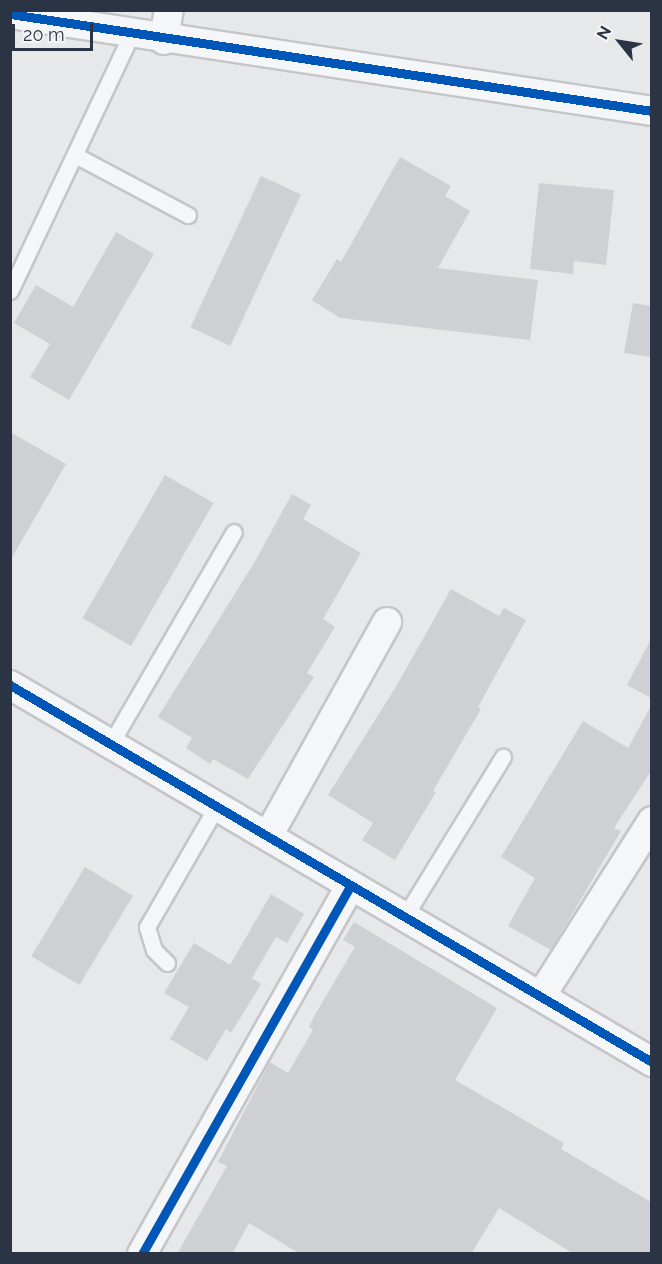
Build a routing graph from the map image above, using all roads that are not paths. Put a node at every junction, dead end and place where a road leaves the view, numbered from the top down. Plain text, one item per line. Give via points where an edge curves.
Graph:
1 (169, 10) edge
2 (10, 14) edge
3 (131, 34) junction
4 (165, 40) junction
5 (651, 111) edge
6 (75, 155) junction
7 (188, 215) dead end
8 (10, 291) edge
9 (234, 532) dead end
10 (387, 622) dead end
11 (10, 685) edge
12 (111, 743) junction
13 (503, 757) dead end
14 (217, 806) junction
15 (651, 821) edge
16 (268, 836) junction
17 (351, 885) junction
18 (405, 916) junction
19 (166, 963) dead end
20 (541, 996) junction
21 (651, 1062) edge
22 (142, 1254) edge

1 - 4 street
2 - 3 street
3 - 4 street
3 - 6 lane
4 - 5 street
6 - 7 lane
6 - 8 lane
9 - 12 lane
10 - 16 street
11 - 12 street
12 - 14 street
13 - 18 lane
14 - 16 street
14 - 19 lane via 147,927 154,950
15 - 20 street
16 - 17 street
17 - 18 street
17 - 22 street
18 - 20 street
20 - 21 street

